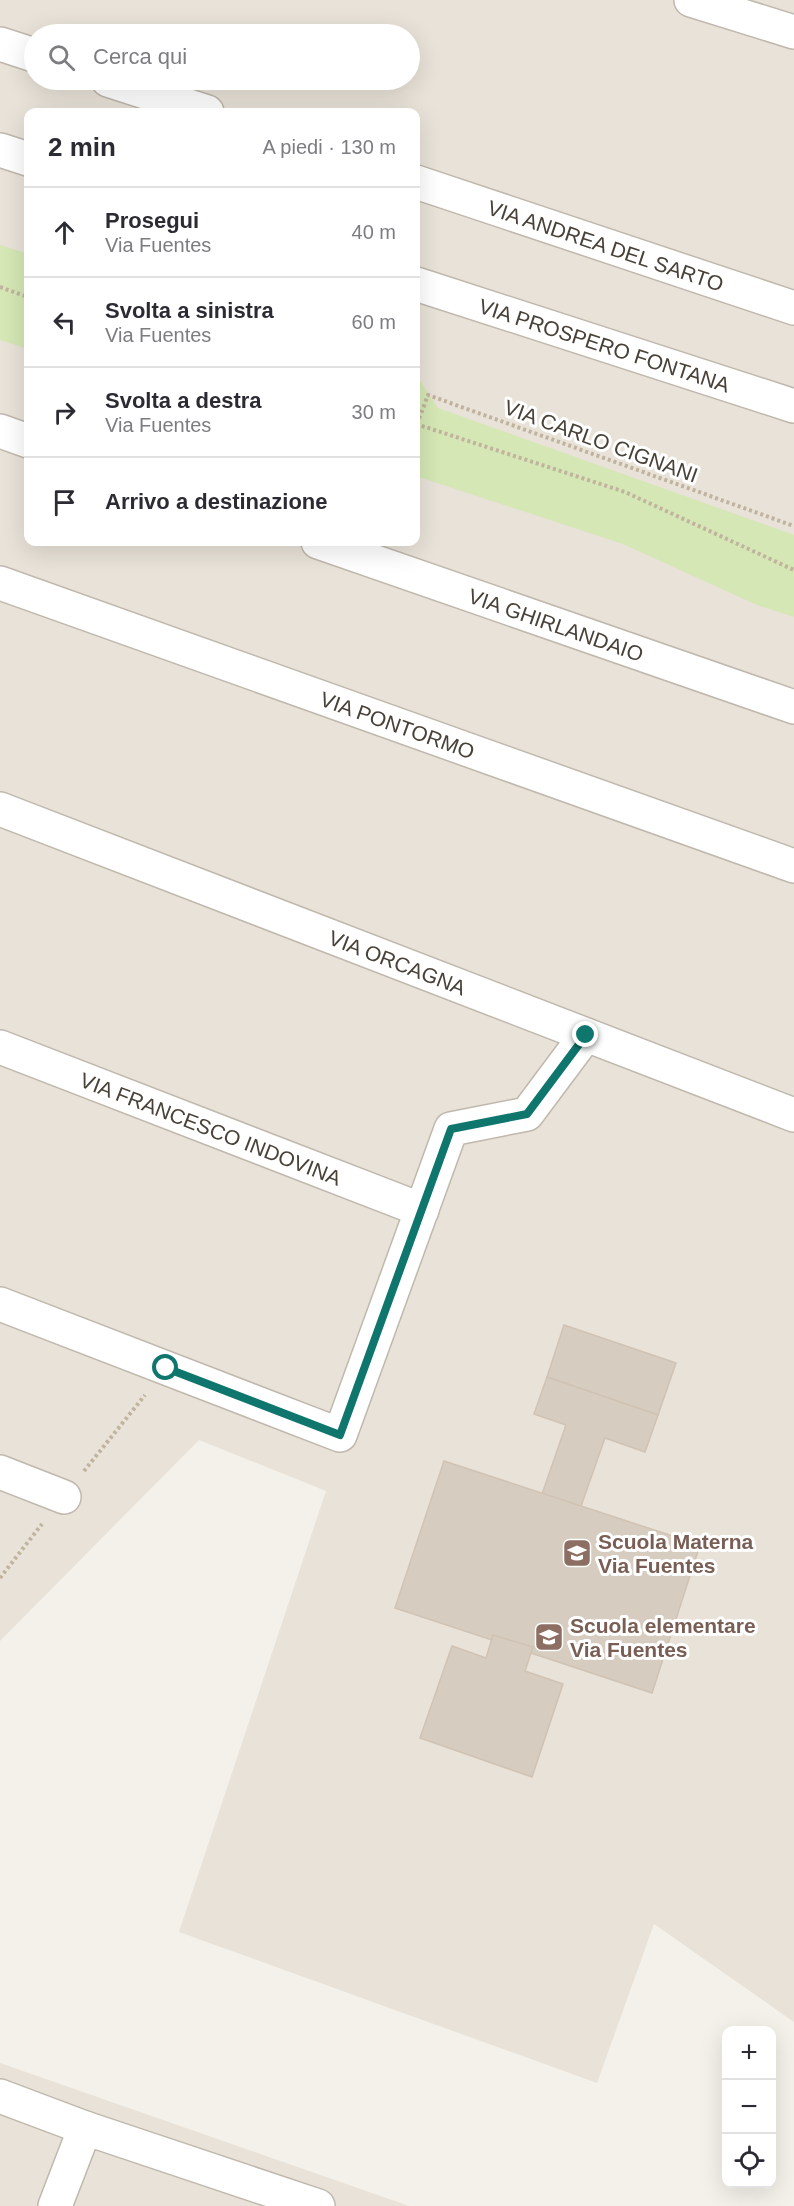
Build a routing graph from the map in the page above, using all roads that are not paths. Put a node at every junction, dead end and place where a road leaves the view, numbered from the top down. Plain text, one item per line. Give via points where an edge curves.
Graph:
1 (691, 0) edge
2 (794, 32) edge
3 (0, 44) edge
4 (24, 52) edge
5 (139, 90) edge
6 (195, 108) edge
7 (0, 150) edge
8 (24, 158) edge
9 (420, 183) edge
10 (420, 285) edge
11 (794, 308) edge
12 (794, 406) edge
13 (0, 431) edge
14 (24, 440) edge
15 (330, 546) edge
16 (0, 583) edge
17 (794, 707) edge
18 (0, 809) edge
19 (794, 866) edge
20 (586, 1035) junction
21 (0, 1047) edge
22 (794, 1115) edge
23 (422, 1210) junction
24 (0, 1304) edge
25 (0, 1472) edge
26 (64, 1497) dead end
27 (0, 2096) edge
28 (85, 2128) junction
29 (55, 2206) edge
30 (318, 2206) edge

1 - 2 street
3 - 4 street
5 - 6 street
7 - 8 street
9 - 11 street, VIA ANDREA DEL SARTO
10 - 12 street, VIA PROSPERO FONTANA
13 - 14 street
15 - 17 street, VIA GHIRLANDAIO
16 - 19 street, VIA PONTORMO
18 - 20 street, VIA ORCAGNA
20 - 22 street, VIA ORCAGNA
20 - 23 street via 527,1114 451,1129
21 - 23 street, VIA FRANCESCO INDOVINA
23 - 24 street via 340,1435
25 - 26 street
27 - 28 street
28 - 29 street
28 - 30 street

